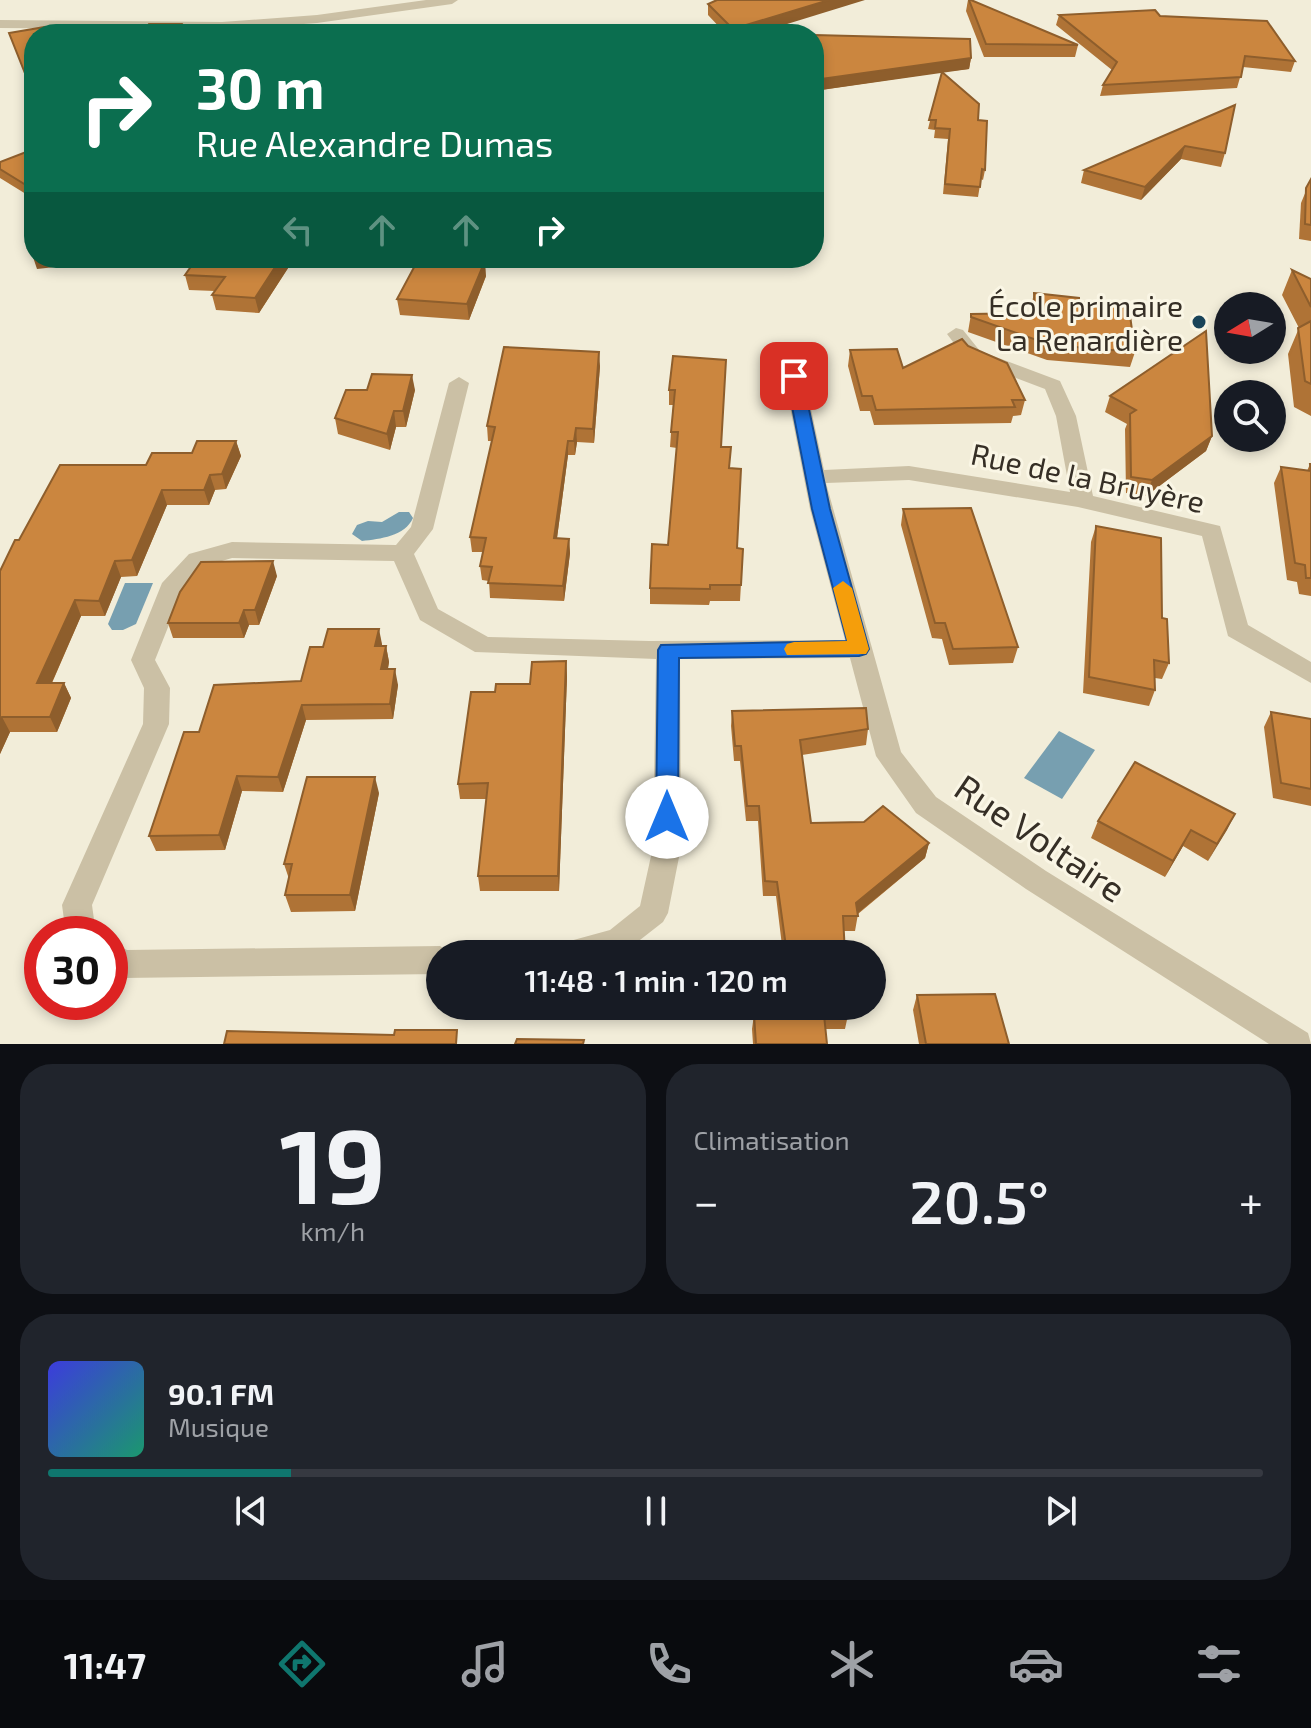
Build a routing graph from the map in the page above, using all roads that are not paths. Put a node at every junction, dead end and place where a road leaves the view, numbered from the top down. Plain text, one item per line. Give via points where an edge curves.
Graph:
1 (452, 0) edge
2 (0, 24) edge
3 (24, 24) edge
4 (249, 24) edge
5 (956, 334) dead end
6 (794, 376) dead end
7 (459, 383) dead end
8 (814, 477) junction
9 (1083, 501) junction
10 (402, 553) junction
11 (859, 649) junction
12 (668, 650) junction
13 (1311, 674) edge
14 (79, 916) edge
15 (620, 940) edge
16 (426, 960) edge
17 (128, 964) edge
18 (1297, 1044) edge

1 - 4 street
2 - 3 street
5 - 9 street via 973,355 1053,385 1066,416
6 - 8 street, Rue Voltaire
7 - 10 street via 422,529
8 - 9 street, Rue de la Bruyère via 909,473
8 - 11 street, Rue Voltaire
9 - 13 street, Rue de la Bruyère via 1212,531 1237,630
10 - 12 street via 428,614 484,646
10 - 14 street via 232,550 197,560 174,583 143,660 157,688 156,724 77,905
11 - 12 street
11 - 18 street, Rue Voltaire via 889,756 926,805
12 - 15 street via 667,847 653,913
16 - 17 street

